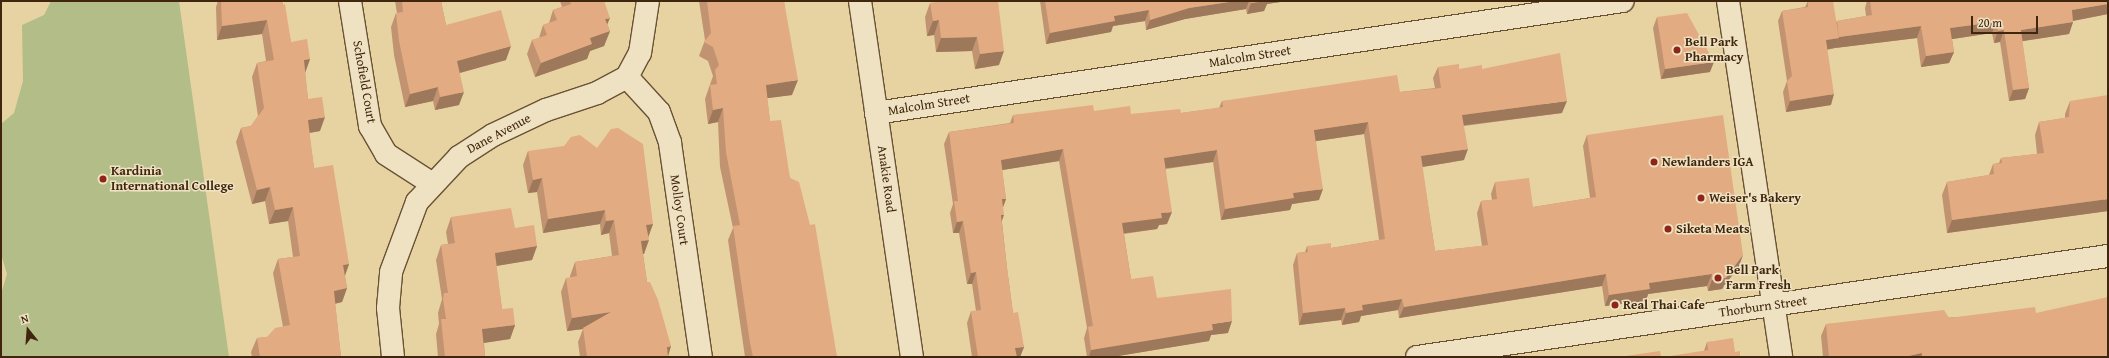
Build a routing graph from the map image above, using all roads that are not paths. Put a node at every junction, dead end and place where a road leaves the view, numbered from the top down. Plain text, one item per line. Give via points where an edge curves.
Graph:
1 (350, 1) edge
2 (648, 1) edge
3 (860, 1) edge
4 (1623, 1) edge
5 (1728, 1) edge
6 (627, 77) junction
7 (876, 113) junction
8 (431, 183) junction
9 (2108, 256) edge
10 (1774, 306) junction
11 (393, 357) edge
12 (701, 357) edge
13 (912, 357) edge
14 (1417, 357) edge
15 (1781, 357) edge

1 - 8 street, Schofield Court via 370,126 386,154
2 - 6 street via 640,53
3 - 7 street, Anakie Road
4 - 7 street, Malcolm Street
5 - 10 street
6 - 8 street, Dane Avenue via 597,93 546,110 493,135 459,157
6 - 12 street, Molloy Court via 659,112 670,143
7 - 13 street, Anakie Road
8 - 11 street, Dane Avenue via 405,227 391,272 388,308
9 - 10 street, Thorburn Street
10 - 14 street, Thorburn Street
10 - 15 street

